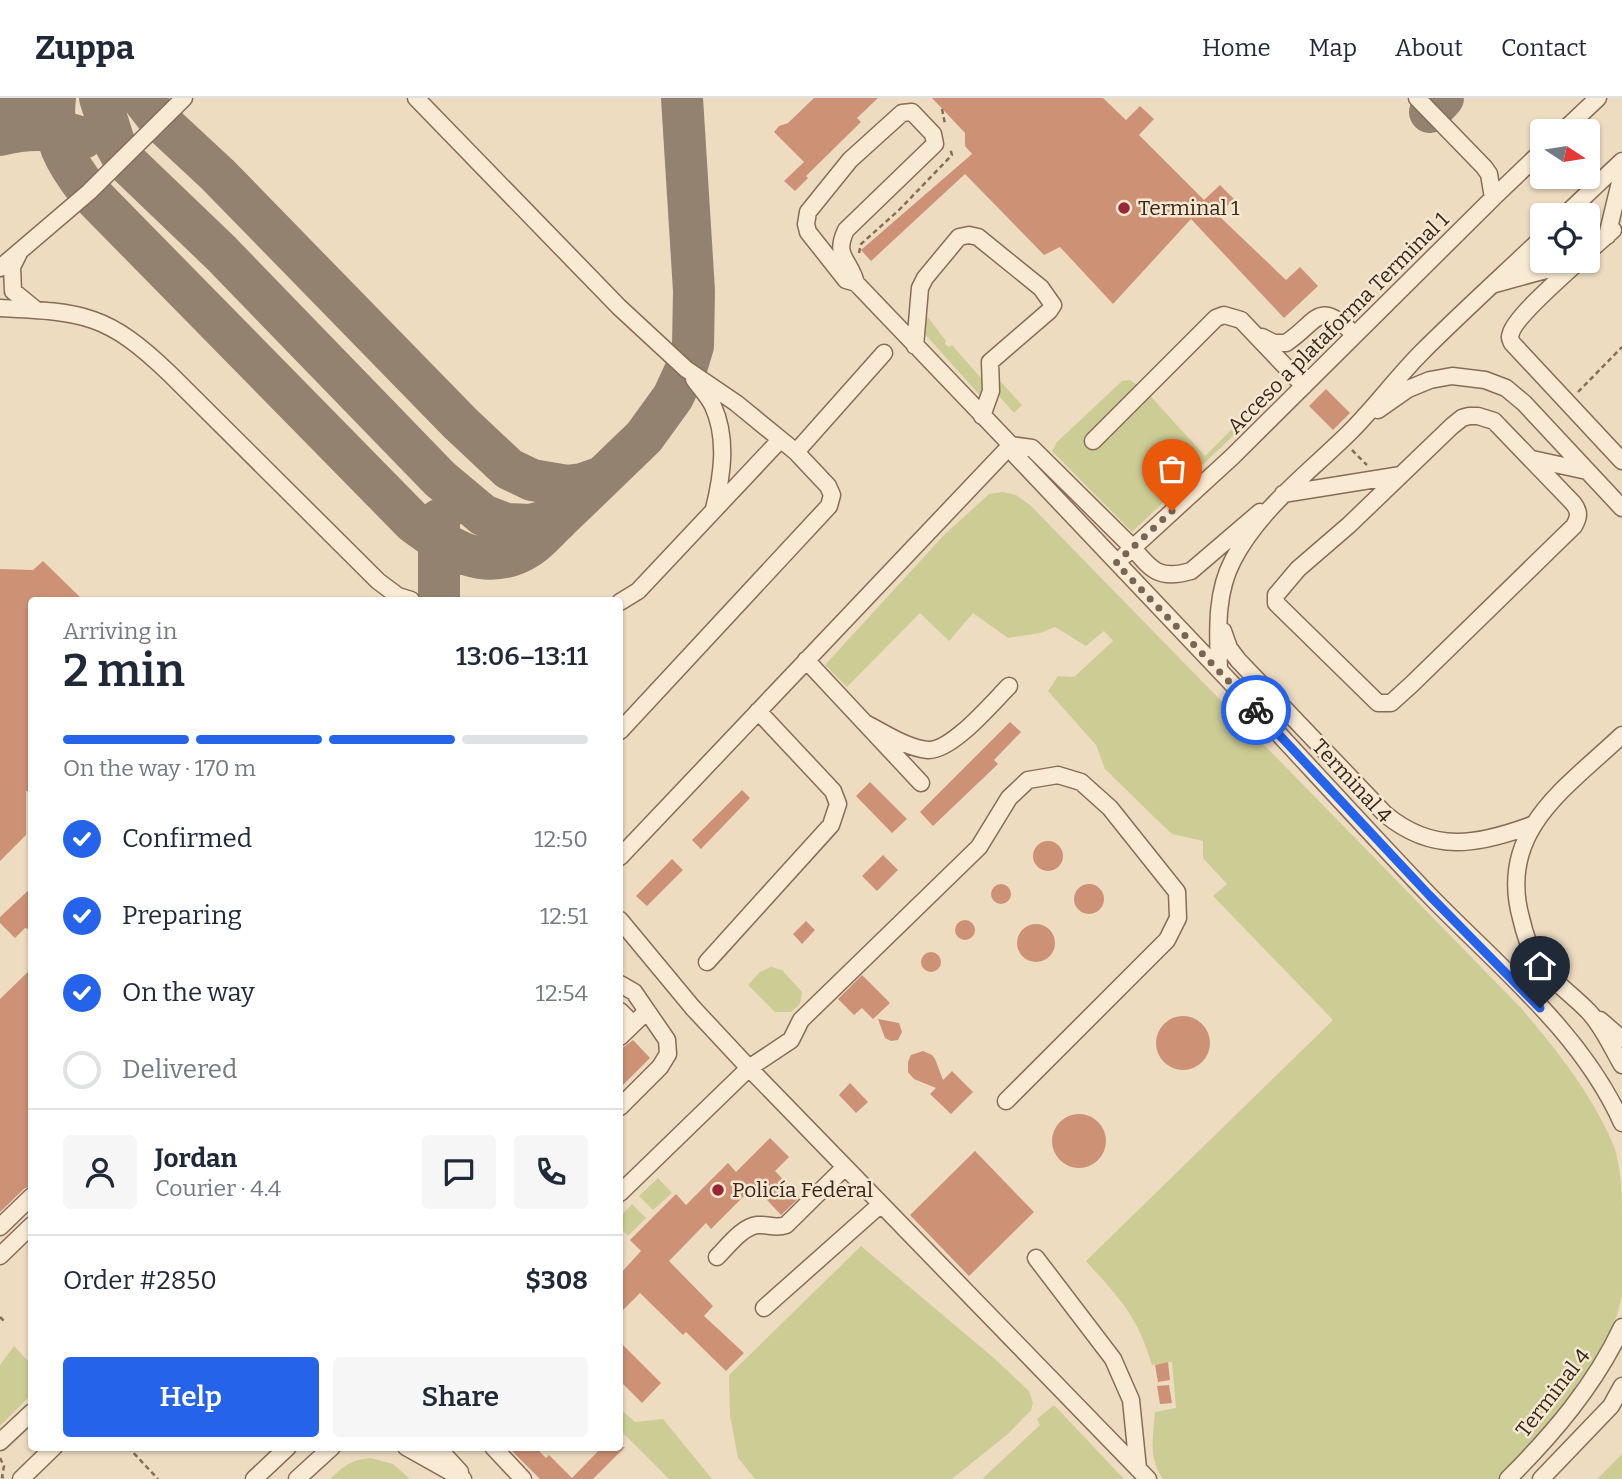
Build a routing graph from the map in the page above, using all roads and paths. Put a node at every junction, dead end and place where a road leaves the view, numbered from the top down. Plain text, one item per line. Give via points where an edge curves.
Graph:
1 (184, 98) edge
2 (416, 98) edge
3 (1417, 98) edge
4 (1598, 98) edge
5 (942, 109) dead end
6 (1576, 119) edge
7 (947, 132) dead end
8 (949, 144) dead end
9 (1622, 161) edge
10 (1530, 163) edge
11 (1622, 174) edge
12 (1493, 198) junction
13 (1578, 203) edge
14 (1622, 221) edge
15 (1600, 232) edge
16 (1600, 241) edge
17 (1530, 249) edge
18 (20, 251) junction
19 (1530, 261) edge
20 (1513, 265) junction
21 (0, 268) edge
22 (1536, 273) edge
23 (1567, 273) edge
24 (854, 278) junction
25 (1493, 285) junction
26 (0, 308) edge
27 (36, 310) junction
28 (1253, 333) junction
29 (1355, 335) junction
30 (915, 346) junction
31 (1622, 347) edge
32 (884, 353) dead end
33 (686, 369) junction
34 (1304, 386) junction
35 (1568, 402) junction
36 (982, 416) junction
37 (1346, 435) junction
38 (780, 440) junction
39 (1093, 441) dead end
40 (1011, 445) junction
41 (796, 452) junction
42 (1531, 458) junction
43 (1622, 461) edge
44 (1372, 470) dead end
45 (1544, 472) junction
46 (1593, 477) junction
47 (1395, 481) junction
48 (1279, 500) junction
49 (1622, 508) edge
50 (713, 513) junction
51 (1133, 548) junction
52 (1116, 563) junction
53 (401, 597) edge
54 (623, 600) edge
55 (1219, 606) junction
56 (806, 660) junction
57 (1219, 670) junction
58 (1009, 686) dead end
59 (758, 712) junction
60 (867, 724) junction
61 (623, 728) edge
62 (1622, 735) edge
63 (921, 783) dead end
64 (1532, 825) junction
65 (623, 854) edge
66 (623, 924) edge
67 (707, 962) dead end
68 (623, 986) edge
69 (647, 1011) junction
70 (1590, 1013) junction
71 (623, 1014) edge
72 (633, 1024) junction
73 (623, 1034) edge
74 (1622, 1039) edge
75 (753, 1064) junction
76 (1622, 1065) edge
77 (1006, 1101) dead end
78 (623, 1104) edge
79 (1622, 1123) edge
80 (845, 1167) junction
81 (623, 1190) edge
82 (28, 1200) edge
83 (881, 1204) junction
84 (0, 1228) edge
85 (28, 1228) edge
86 (7, 1244) edge
87 (0, 1256) edge
88 (717, 1256) dead end
89 (1035, 1258) dead end
90 (764, 1308) dead end
91 (0, 1317) edge
92 (6, 1323) dead end
93 (1622, 1327) edge
94 (1622, 1387) edge
95 (1616, 1400) edge
96 (28, 1416) edge
97 (0, 1443) edge
98 (50, 1451) edge
99 (132, 1451) edge
100 (284, 1451) edge
101 (328, 1451) edge
102 (413, 1451) edge
103 (440, 1451) edge
104 (496, 1451) edge
105 (1143, 1474) edge
106 (512, 1475) edge
107 (21, 1479) edge
108 (158, 1479) edge
109 (254, 1479) edge
110 (297, 1479) edge
111 (465, 1479) edge
112 (1508, 1479) edge
113 (1541, 1479) edge

1 - 18 street via 106,176
2 - 33 street
3 - 12 street via 1484,167
4 - 6 street
5 - 7 path
8 - 24 path via 952,155 861,244
9 - 13 street
10 - 12 street, Acceso a plataforma Terminal 1
11 - 15 street
12 - 29 street, Acceso a plataforma Terminal 1
14 - 16 street
17 - 20 street
18 - 21 street
18 - 27 street via 12,267 13,291
19 - 20 street
20 - 25 street
22 - 25 street
23 - 35 street via 1520,319 1510,338
24 - 24 street via 841,255 846,230 934,144 933,134 912,112 902,113 850,160 808,212 808,232 846,280
24 - 30 street
25 - 37 street via 1421,353
26 - 27 street
27 - 53 street via 96,319 145,350 378,581
28 - 29 street via 1286,343 1323,315 1336,318
28 - 34 street
28 - 39 street via 1234,317 1216,318
29 - 34 street, Acceso a plataforma Terminal 1
30 - 36 street
30 - 36 street via 920,288 959,237 978,237 1041,288 1053,304 990,362 991,391
31 - 35 path
32 - 41 street
33 - 38 street
33 - 50 street via 712,404 720,424 721,479
34 - 51 street, Acceso a plataforma Terminal 1
35 - 43 street
36 - 40 street
37 - 44 path
37 - 46 street via 1408,389 1430,380 1468,377 1506,388
37 - 48 street
38 - 41 street
38 - 50 street
40 - 51 street via 1032,448
40 - 52 street via 1016,456
40 - 56 street
41 - 61 street via 828,486 832,495 829,506
42 - 45 street
42 - 46 street
42 - 47 street via 1494,421 1469,416 1452,426
45 - 46 street
45 - 47 street via 1577,508 1579,518 1574,526 1412,684 1384,704 1372,699 1275,599 1298,569
46 - 49 street
47 - 48 street
48 - 51 street via 1236,530 1191,571 1164,575 1147,565
48 - 55 street via 1232,561
50 - 54 street via 638,591
51 - 52 street, Acceso a plataforma Terminal 1
52 - 57 street
55 - 57 street
55 - 64 street via 1223,635 1238,660 1403,829 1425,839 1466,843
56 - 59 street
56 - 60 street
57 - 79 street, Terminal 4 via 1540,1008 1576,1049
58 - 60 street via 947,746 931,750 913,747
59 - 65 street
59 - 67 street via 833,791 838,804 831,825
60 - 63 street
62 - 64 street
64 - 70 street via 1520,848 1516,874 1517,905 1525,933 1551,977
66 - 75 street via 693,1008
68 - 69 street via 634,992
69 - 72 street
69 - 78 street via 667,1040 668,1054
70 - 74 street
70 - 76 street
71 - 72 street
72 - 73 street
75 - 77 street via 791,1040 801,1020 979,847 1009,798 1028,780 1058,775 1081,782 1111,808 1177,892 1178,918 1167,940
75 - 80 street
75 - 81 street
80 - 83 street
80 - 88 street via 786,1225 745,1230
82 - 84 street
83 - 90 street
83 - 105 street
85 - 86 street
86 - 87 street
89 - 105 street via 1113,1359 1131,1400
91 - 92 path
93 - 112 street, Terminal 4 via 1590,1384
94 - 95 street
95 - 113 street
96 - 97 street
98 - 107 street
99 - 108 path
100 - 109 street
101 - 110 street
102 - 111 street
103 - 111 street
104 - 106 street

